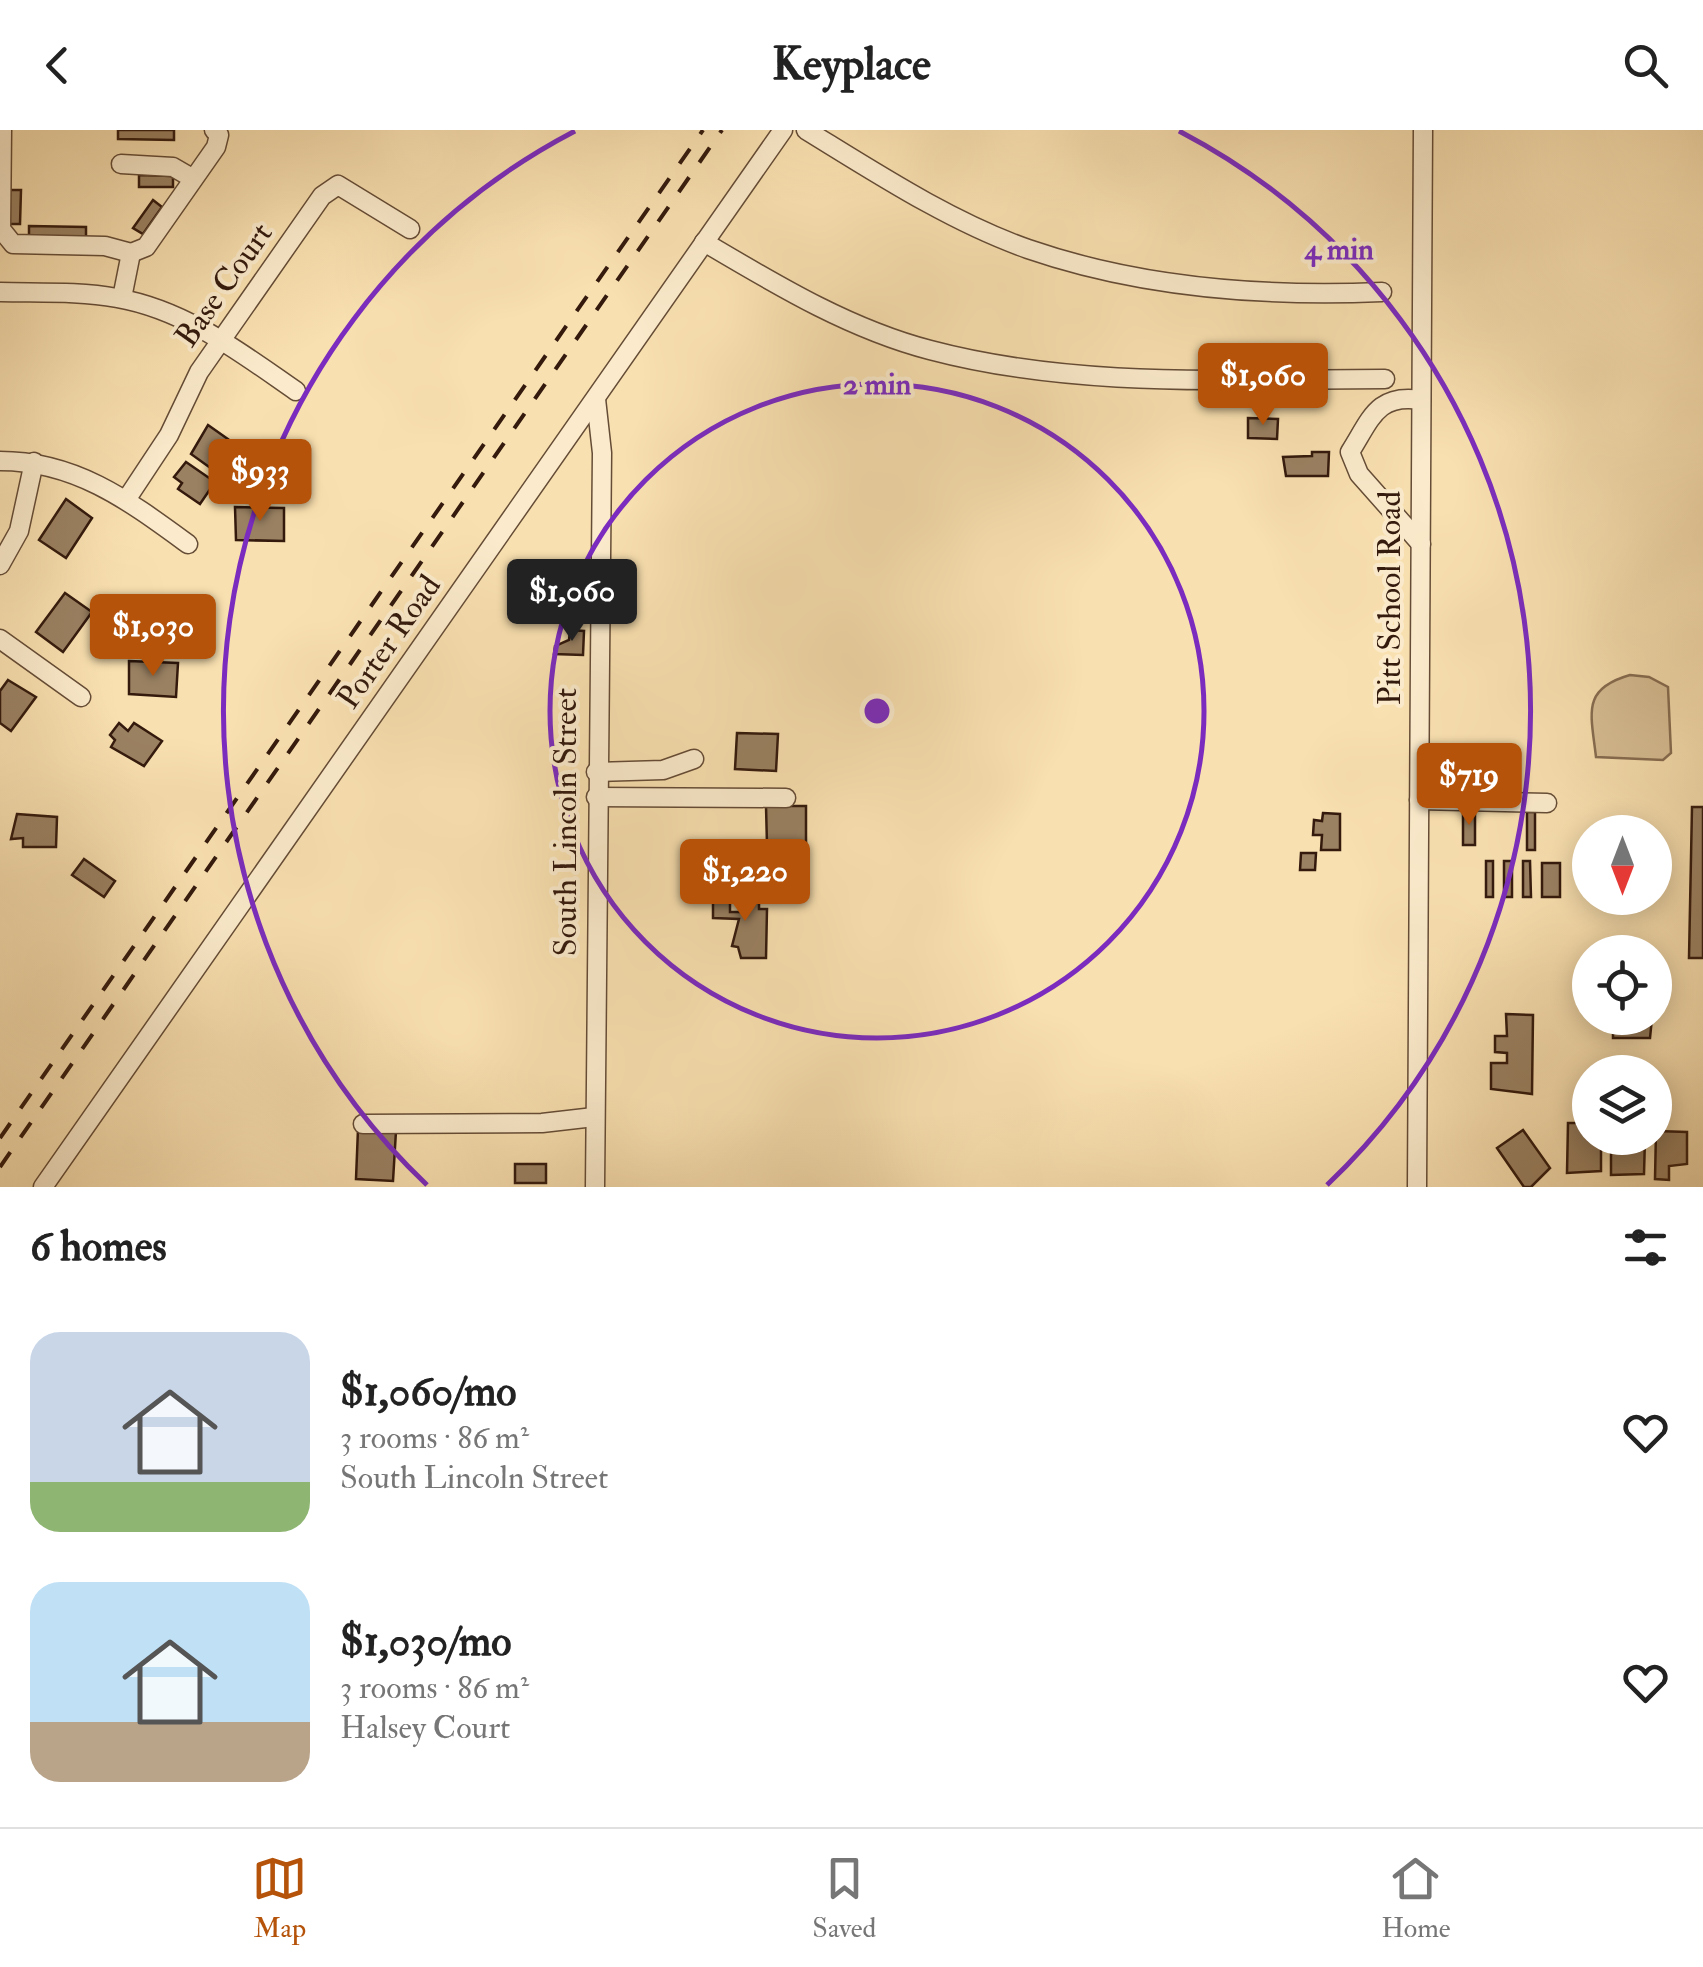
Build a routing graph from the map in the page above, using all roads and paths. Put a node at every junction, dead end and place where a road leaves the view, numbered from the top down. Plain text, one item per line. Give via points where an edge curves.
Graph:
1 (2, 130) edge
2 (214, 130) edge
3 (783, 130) edge
4 (806, 130) edge
5 (1423, 130) edge
6 (1, 159) edge
7 (122, 164) dead end
8 (192, 178) junction
9 (410, 229) dead end
10 (704, 242) junction
11 (131, 253) junction
12 (0, 292) edge
13 (1382, 292) dead end
14 (122, 298) junction
15 (222, 340) junction
16 (1385, 379) dead end
17 (296, 391) dead end
18 (596, 399) junction
19 (1422, 400) junction
20 (0, 460) edge
21 (34, 462) junction
22 (126, 500) junction
23 (188, 544) dead end
24 (1421, 544) junction
25 (0, 565) edge
26 (0, 638) edge
27 (82, 698) dead end
28 (694, 759) dead end
29 (596, 772) junction
30 (596, 797) junction
31 (786, 798) dead end
32 (1419, 800) junction
33 (1547, 803) dead end
34 (594, 1116) junction
35 (363, 1124) dead end
36 (42, 1187) edge
37 (595, 1187) edge
38 (1417, 1187) edge

1 - 6 street
2 - 8 street via 216,147
3 - 10 street, Porter Road
4 - 13 street via 977,227 1106,271 1203,288
5 - 19 street, Pitt School Road
6 - 11 street via 1,230 13,244 105,246
7 - 8 street via 173,166
8 - 11 street via 146,247
9 - 15 street, Base Court via 338,184 322,196
10 - 16 street via 869,328 928,350 1010,368 1082,376
10 - 18 street, Porter Road
11 - 14 street
12 - 14 street
14 - 15 street
15 - 17 street
15 - 22 street, Base Court
18 - 29 street, South Lincoln Street via 602,453
18 - 36 street, Porter Road
19 - 24 street, Pitt School Road
19 - 24 street via 1396,397 1379,406 1350,452 1359,474
20 - 21 street
21 - 22 street via 63,468
21 - 25 street via 18,531
22 - 23 street
24 - 32 street, Pitt School Road
26 - 27 street
28 - 29 street via 663,770
29 - 30 street, South Lincoln Street
30 - 31 street
30 - 34 street, South Lincoln Street
32 - 33 street
32 - 38 street, Pitt School Road
34 - 35 street via 542,1123
34 - 37 street, South Lincoln Street

